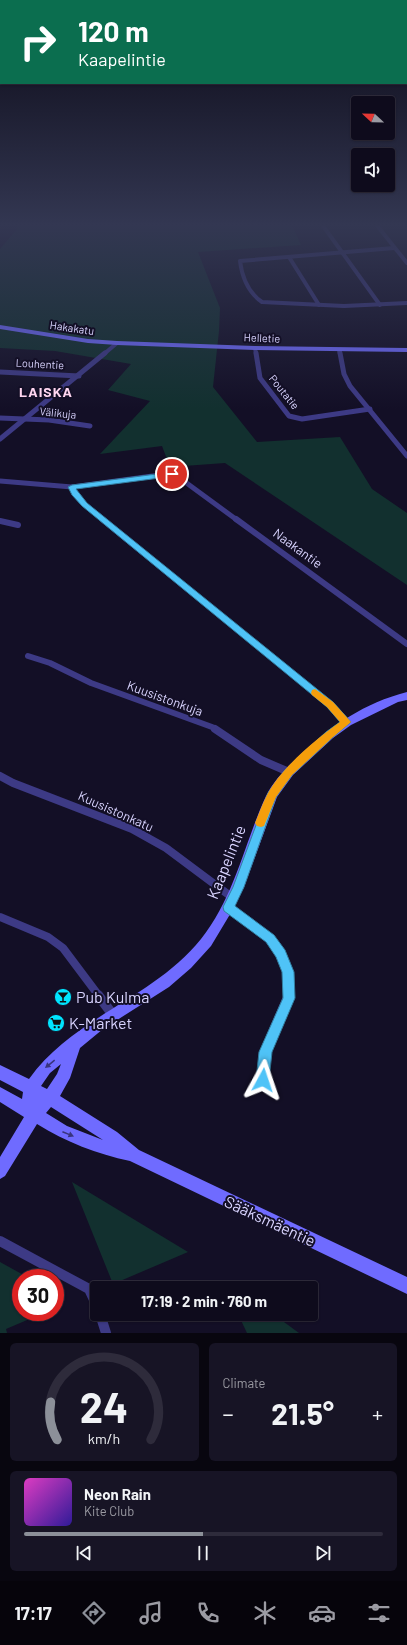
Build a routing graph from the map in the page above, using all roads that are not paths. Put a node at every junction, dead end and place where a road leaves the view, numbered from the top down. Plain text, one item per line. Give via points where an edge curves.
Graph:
1 (248, 285) edge
2 (307, 285) edge
3 (365, 285) edge
4 (407, 303) edge
5 (319, 305) junction
6 (380, 305) junction
7 (0, 327) edge
8 (117, 343) junction
9 (255, 348) junction
10 (338, 350) junction
11 (407, 350) edge
12 (0, 372) edge
13 (79, 376) junction
14 (370, 409) junction
15 (0, 418) edge
16 (24, 420) junction
17 (90, 426) dead end
18 (0, 439) edge
19 (407, 456) edge
20 (0, 481) edge
21 (72, 487) junction
22 (0, 520) edge
23 (18, 525) dead end
24 (407, 644) edge
25 (28, 656) dead end
26 (407, 696) edge
27 (347, 722) junction
28 (289, 772) junction
29 (0, 776) edge
30 (231, 903) junction
31 (0, 917) edge
32 (113, 1015) junction
33 (74, 1045) junction
34 (0, 1072) edge
35 (263, 1080) dead end
36 (31, 1088) junction
37 (0, 1094) edge
38 (50, 1098) junction
39 (34, 1115) junction
40 (134, 1155) junction
41 (0, 1171) edge
42 (0, 1241) edge
43 (407, 1286) edge
44 (90, 1291) edge
45 (102, 1321) edge
46 (106, 1333) edge

1 - 5 street via 255,298 262,302
2 - 5 street
3 - 6 street
4 - 6 street
5 - 6 street
7 - 8 street, Hakakatu
8 - 9 street, Helletie
8 - 13 street
9 - 10 street, Helletie
9 - 14 street, Poutatie via 260,378 288,416 302,419
10 - 11 street, Helletie
10 - 14 street via 350,386
12 - 13 street, Louhentie
13 - 16 street
14 - 19 street
15 - 16 street, Välikuja
16 - 17 street, Välikuja via 49,420
16 - 18 street
20 - 21 street
21 - 24 street, Naakantie via 172,474
21 - 27 street via 85,504 326,701
22 - 23 street
25 - 28 street, Kuusistonkuja via 50,663 90,683 212,728 261,760
26 - 27 street, Kaapelintie via 395,699
27 - 28 street, Kaapelintie
28 - 30 street, Kaapelintie via 272,796
29 - 30 street, Kuusistonkatu via 132,829 166,848
30 - 32 street, Kaapelintie via 206,942 186,964 164,983
30 - 35 street, Kuusistonkatu via 270,939 288,972 289,998 265,1052
31 - 32 street via 48,937 63,948
32 - 33 street, Kaapelintie via 98,1024
33 -> 36 street, Kaapelintie via 45,1068
33 - 38 street via 63,1078
34 - 36 street, Sääksmäentie
36 - 38 street, Sääksmäentie
36 - 39 street via 29,1101
37 - 39 street, Sääksmäentie
38 - 39 street
38 - 40 street, Sääksmäentie via 112,1136
39 -> 40 street, Sääksmäentie via 69,1134 104,1148
39 - 41 street
40 - 43 street, Sääksmäentie
42 - 44 street
45 - 46 street

